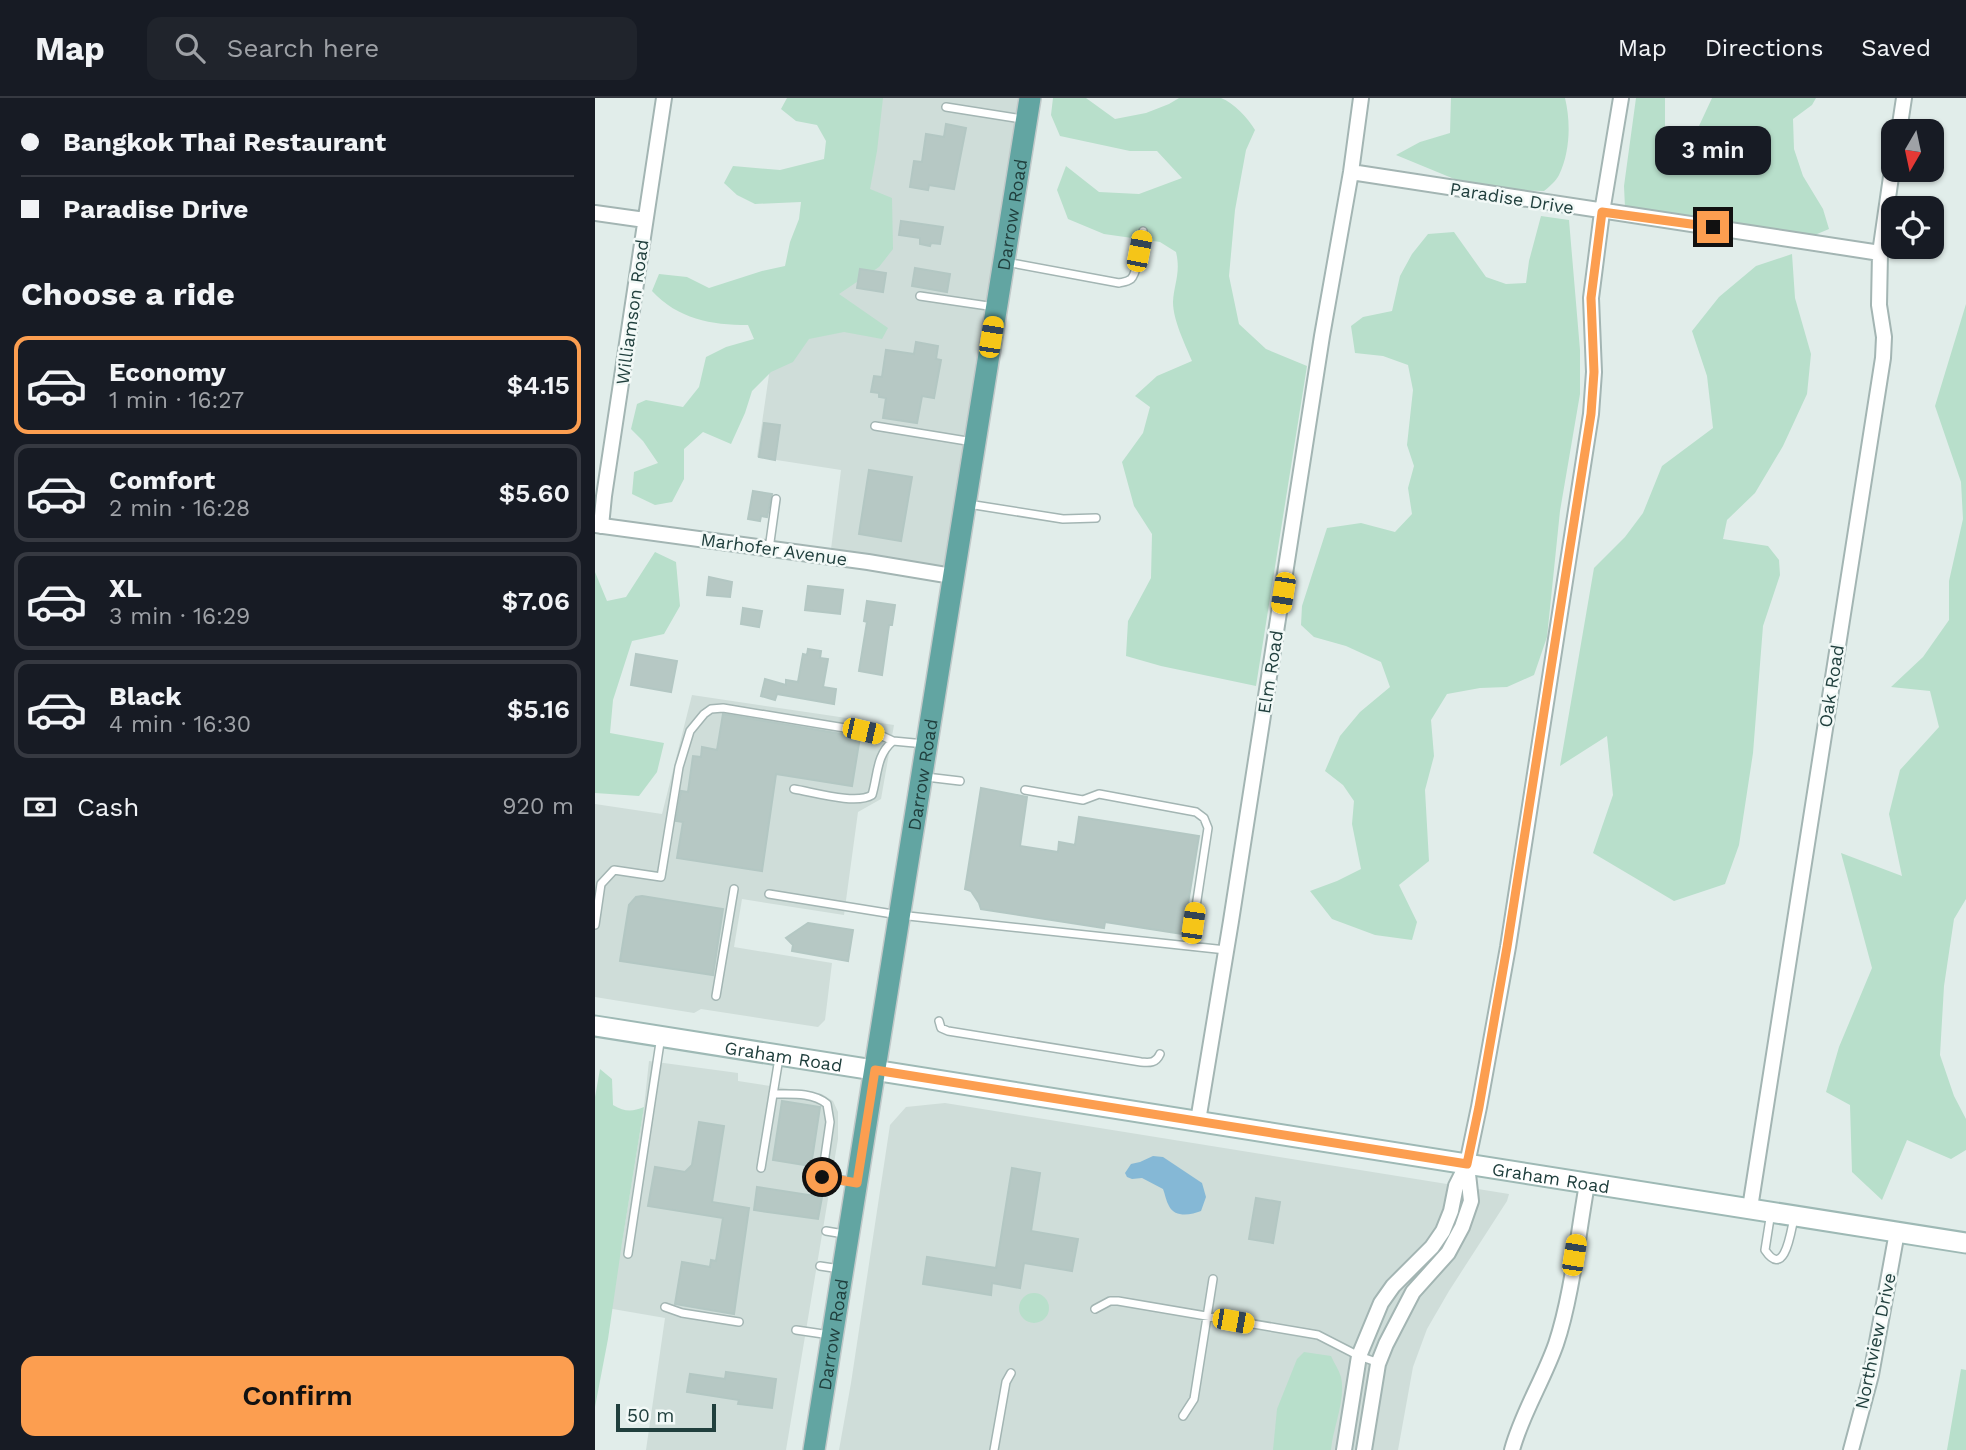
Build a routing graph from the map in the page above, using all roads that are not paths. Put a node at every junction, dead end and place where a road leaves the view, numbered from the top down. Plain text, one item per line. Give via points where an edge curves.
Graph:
1 (664, 98) edge
2 (1030, 98) edge
3 (1361, 98) edge
4 (1621, 98) edge
5 (1904, 98) edge
6 (946, 107) dead end
7 (1901, 119) edge
8 (1027, 120) junction
9 (1351, 172) junction
10 (1890, 182) edge
11 (1602, 212) junction
12 (595, 214) edge
13 (645, 220) junction
14 (1143, 231) dead end
15 (1880, 253) junction
16 (1004, 261) junction
17 (921, 296) dead end
18 (996, 307) junction
19 (875, 426) dead end
20 (974, 442) junction
21 (776, 499) dead end
22 (964, 503) junction
23 (1096, 518) dead end
24 (598, 526) edge
25 (769, 549) junction
26 (952, 576) junction
27 (893, 741) junction
28 (926, 744) junction
29 (921, 777) junction
30 (960, 781) dead end
31 (794, 789) dead end
32 (1025, 790) dead end
33 (734, 889) dead end
34 (769, 894) dead end
35 (899, 915) junction
36 (595, 925) edge
37 (1190, 946) junction
38 (1226, 950) junction
39 (716, 996) dead end
40 (939, 1021) dead end
41 (595, 1026) edge
42 (661, 1036) junction
43 (779, 1054) junction
44 (1160, 1054) dead end
45 (875, 1070) junction
46 (773, 1094) junction
47 (1198, 1121) junction
48 (1467, 1164) junction
49 (761, 1168) dead end
50 (857, 1183) junction
51 (1587, 1184) junction
52 (1750, 1208) junction
53 (1771, 1212) junction
54 (1794, 1216) junction
55 (826, 1231) dead end
56 (1898, 1232) junction
57 (848, 1234) junction
58 (1966, 1243) edge
59 (628, 1254) dead end
60 (820, 1266) dead end
61 (843, 1269) junction
62 (1213, 1279) dead end
63 (665, 1307) dead end
64 (1095, 1309) dead end
65 (1208, 1316) junction
66 (739, 1322) dead end
67 (796, 1330) dead end
68 (833, 1335) junction
69 (1359, 1356) junction
70 (1379, 1363) junction
71 (1011, 1373) dead end
72 (1183, 1416) dead end
73 (814, 1450) edge
74 (993, 1450) edge
75 (1344, 1450) edge
76 (1364, 1450) edge
77 (1512, 1450) edge
78 (1851, 1450) edge

1 - 13 street, Williamson Road
2 - 8 main road, Darrow Road
3 - 9 street, Elm Road
4 - 11 street
5 - 7 street
6 - 8 lane
8 - 16 main road, Darrow Road
9 - 11 street, Paradise Drive
9 - 38 street, Elm Road
10 - 15 street, Oak Road
11 - 15 street, Paradise Drive
11 - 48 street via 1591,298 1591,414 1507,947
12 - 13 street
13 - 24 street, Williamson Road
14 - 16 lane via 1135,271 1125,282
15 - 52 street, Oak Road via 1883,358
16 - 18 main road, Darrow Road
17 - 18 lane
18 - 20 main road, Darrow Road
19 - 20 lane
20 - 22 main road, Darrow Road
21 - 25 lane
22 - 23 lane via 1063,519
22 - 26 main road, Darrow Road
24 - 25 street, Marhofer Avenue
25 - 26 street, Marhofer Avenue
26 - 28 main road, Darrow Road
27 - 28 lane
27 - 31 lane via 880,758 871,795 865,799
27 - 36 lane via 863,731 711,709 689,731 681,757 661,877 614,870 601,884
28 - 29 main road, Darrow Road
29 - 30 lane
29 - 35 main road, Darrow Road
32 - 37 lane via 1083,800 1099,794 1196,811 1204,818 1208,828
33 - 39 lane
34 - 35 lane
35 - 37 lane
35 - 45 main road, Darrow Road
37 - 38 lane
38 - 47 street, Elm Road
40 - 44 lane via 948,1031 1141,1062 1153,1062
41 - 42 main road, Graham Road
42 - 43 main road, Graham Road
42 - 59 lane
43 - 45 main road, Graham Road
43 - 46 lane
45 - 47 main road, Graham Road
45 - 50 main road, Darrow Road
46 - 49 lane
46 - 50 lane via 811,1096 827,1104 830,1122 822,1177
47 - 48 main road, Graham Road
48 - 51 main road, Graham Road
48 - 69 street via 1443,1231 1381,1303
48 - 70 street via 1471,1200 1462,1227 1448,1253 1413,1292
50 - 57 main road, Darrow Road
51 - 52 main road, Graham Road
51 - 77 street via 1557,1342
52 - 53 main road, Graham Road
53 - 54 main road, Graham Road
53 - 54 lane via 1765,1250 1776,1259 1787,1253
54 - 56 main road, Graham Road
55 - 57 lane
56 - 58 main road, Graham Road
56 - 78 street, Northview Drive via 1871,1375
57 - 61 main road, Darrow Road
60 - 61 lane
61 - 68 main road, Darrow Road
62 - 65 lane
63 - 66 lane
64 - 65 lane via 1118,1301
65 - 69 lane via 1318,1335
65 - 72 lane via 1194,1399
67 - 68 lane
68 - 73 main road, Darrow Road
69 - 70 lane
69 - 75 street
70 - 76 street
71 - 74 lane

